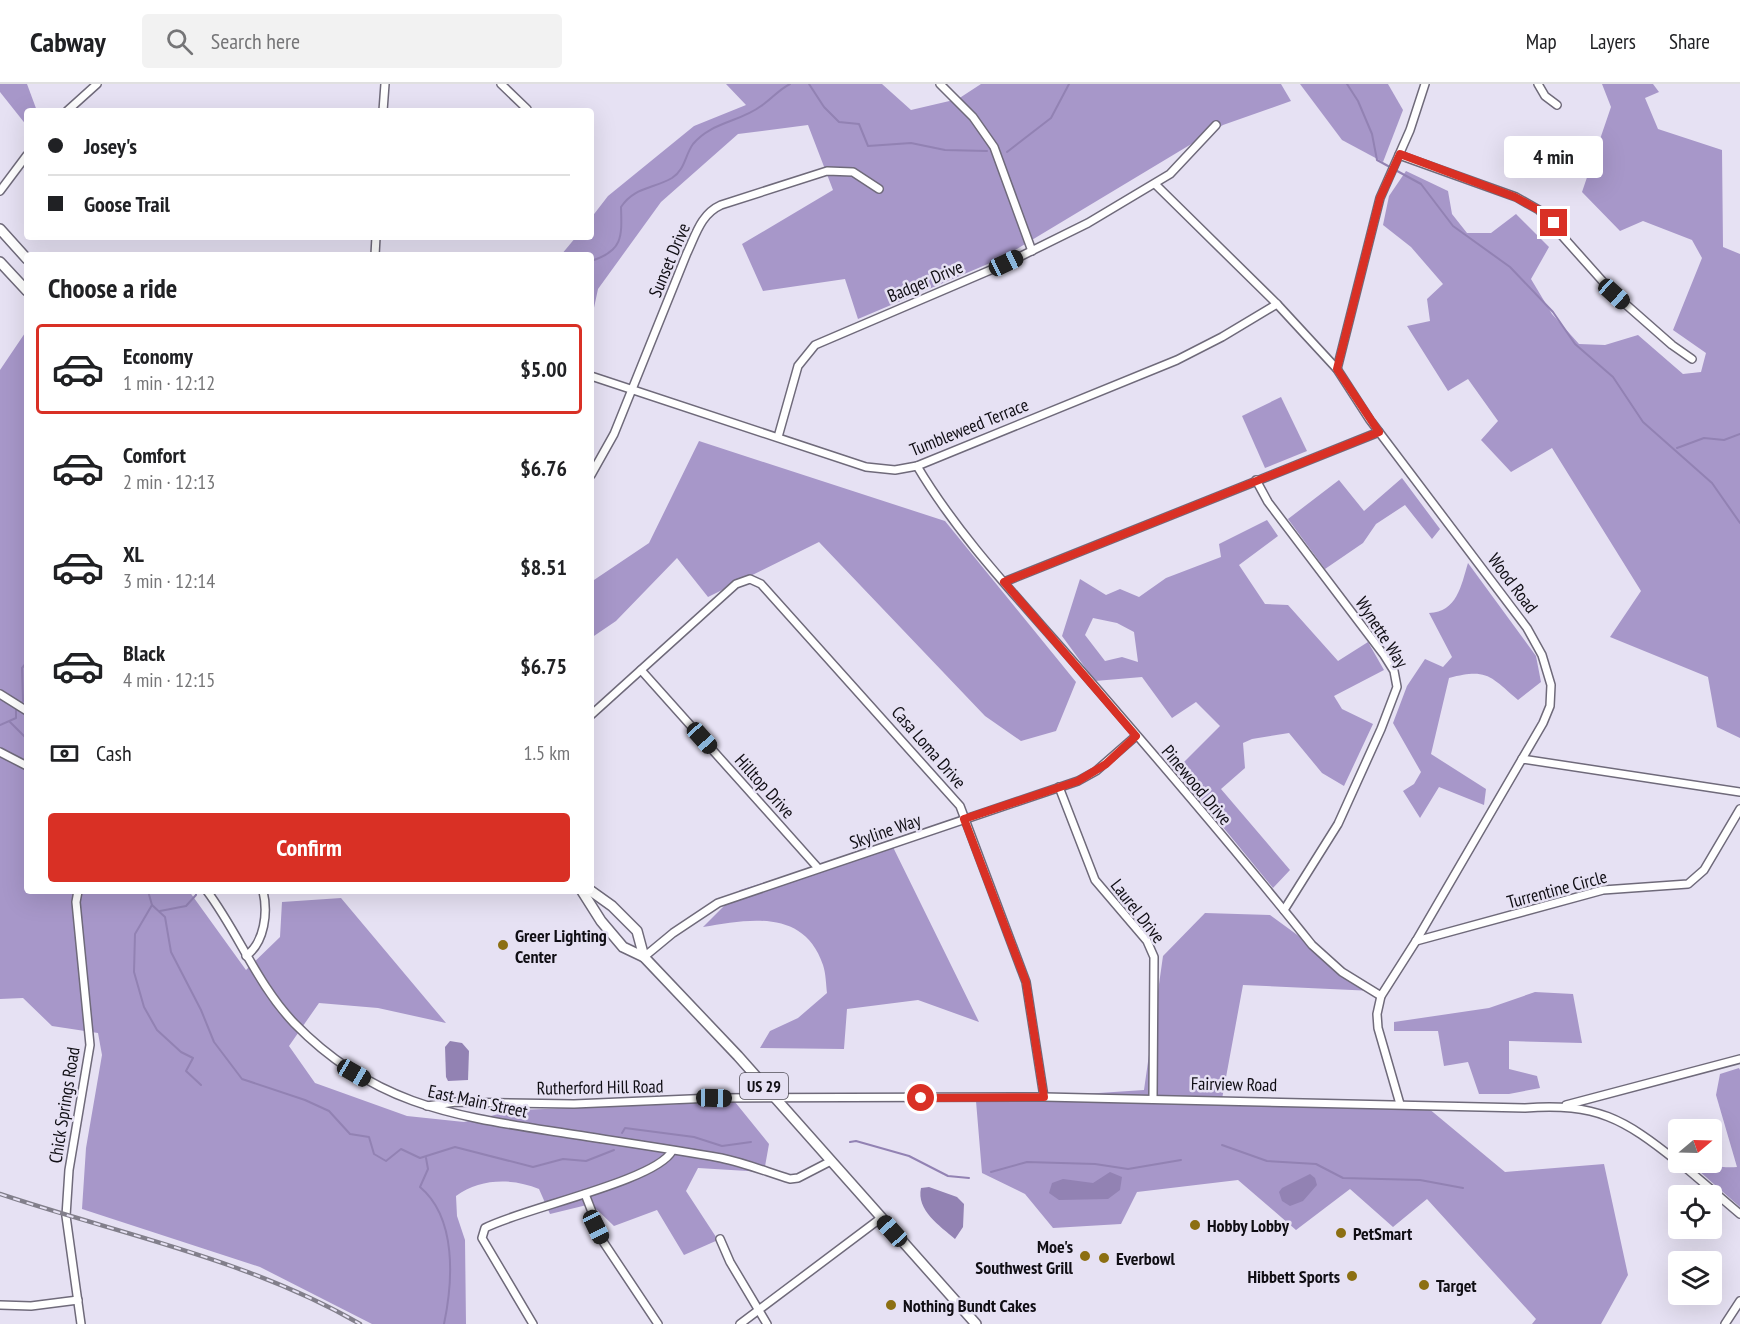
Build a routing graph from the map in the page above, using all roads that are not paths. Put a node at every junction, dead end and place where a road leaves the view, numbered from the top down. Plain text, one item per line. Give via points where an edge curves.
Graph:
1 (97, 84) edge
2 (385, 84) edge
3 (501, 84) edge
4 (940, 84) edge
5 (1425, 84) edge
6 (1538, 84) edge
7 (1557, 105) dead end
8 (70, 108) edge
9 (383, 108) edge
10 (526, 108) edge
11 (1216, 125) dead end
12 (1400, 154) junction
13 (24, 159) edge
14 (1155, 184) junction
15 (879, 189) dead end
16 (0, 191) edge
17 (0, 230) edge
18 (1032, 251) junction
19 (24, 256) edge
20 (0, 262) edge
21 (24, 288) edge
22 (1277, 304) junction
23 (1692, 358) dead end
24 (1337, 369) junction
25 (594, 377) edge
26 (631, 389) junction
27 (1379, 432) junction
28 (778, 436) junction
29 (917, 466) junction
30 (594, 470) edge
31 (1256, 480) junction
32 (1004, 582) junction
33 (641, 670) junction
34 (0, 694) edge
35 (21, 707) edge
36 (594, 712) edge
37 (1136, 736) junction
38 (0, 752) edge
39 (1522, 759) junction
40 (24, 764) edge
41 (1059, 787) junction
42 (1740, 792) edge
43 (1740, 809) edge
44 (964, 819) junction
45 (818, 868) junction
46 (594, 893) edge
47 (77, 894) edge
48 (209, 894) edge
49 (263, 894) edge
50 (584, 894) edge
51 (1284, 910) junction
52 (1416, 941) junction
53 (246, 956) junction
54 (644, 957) junction
55 (1381, 996) junction
56 (1740, 1059) edge
57 (774, 1097) junction
58 (1044, 1097) junction
59 (1153, 1098) junction
60 (1400, 1104) junction
61 (1564, 1105) junction
62 (427, 1106) junction
63 (672, 1151) junction
64 (1668, 1153) edge
65 (830, 1162) junction
66 (1692, 1173) edge
67 (585, 1194) junction
68 (1740, 1214) edge
69 (880, 1218) junction
70 (720, 1239) dead end
71 (78, 1300) junction
72 (1740, 1301) edge
73 (0, 1305) edge
74 (759, 1311) junction
75 (81, 1324) edge
76 (533, 1324) edge
77 (658, 1324) edge
78 (740, 1324) edge
79 (767, 1324) edge
80 (976, 1324) edge
81 (1725, 1324) edge

1 - 8 street
2 - 9 street
3 - 10 street
4 - 18 street via 973,117 994,147
5 - 12 street
6 - 7 street
11 - 14 street, Badger Drive via 1181,164
12 - 23 street via 1515,197 1539,210 1614,294
12 - 24 street via 1380,198
13 - 16 street
14 - 18 street, Badger Drive
14 - 22 street, Wood Road
15 - 26 street, Sunset Drive via 853,172 827,171 709,212 696,234
17 - 19 main road
18 - 28 street, Badger Drive via 815,345 798,366
20 - 21 main road
22 - 24 street, Wood Road
22 - 29 street, Tumbleweed Terrace via 1176,360
24 - 27 street, Wood Road
25 - 26 street, Tumbleweed Terrace
26 - 28 street, Tumbleweed Terrace
26 - 30 street, Sunset Drive
27 - 31 street
27 - 39 street, Wood Road via 1514,609 1542,656 1551,685 1550,706
28 - 29 street, Tumbleweed Terrace via 873,469
29 - 32 street, Pinewood Drive via 944,511
31 - 32 street
31 - 51 street, Wynette Way via 1384,655 1396,679 1381,729 1338,824
32 - 37 street, Pinewood Drive
33 - 36 street
33 - 44 street, Casa Loma Drive via 736,584 750,579 762,584 942,784 960,806
33 - 45 street, Hilltop Drive
34 - 35 street
37 - 41 street, Skyline Way via 1096,771
37 - 51 street, Pinewood Drive
38 - 40 street
39 - 42 street
39 - 52 street, Wood Road
41 - 44 street, Skyline Way
41 - 59 street, Laurel Drive via 1095,880 1147,941 1155,957
43 - 52 street, Turrentine Circle via 1704,870 1688,884 1603,890
44 - 45 street, Skyline Way
44 - 58 street, Casa Loma Drive via 1026,982
45 - 54 street, Skyline Way via 718,903
46 - 54 main road, US 29 via 637,931
47 - 71 street, Chick Springs Road via 90,1045 67,1195
48 - 53 street, East Main Street
49 - 53 street via 260,937
50 - 54 main road, US 29 via 623,947
51 - 55 street, Pinewood Drive via 1326,961
52 - 55 street, Wood Road
53 - 62 street, East Main Street via 293,1022 332,1058 378,1087
54 - 57 main road, US 29
55 - 60 street, Wood Road via 1378,1028
56 - 61 street
57 - 58 street, Fairview Road
57 - 62 street, Rutherford Hill Road via 574,1104 456,1102
57 - 65 main road, US 29
58 - 59 street, Fairview Road
59 - 60 street, Fairview Road
60 - 61 street, Fairview Road via 1525,1108
61 - 64 street, Fairview Road via 1622,1121
62 - 63 street, East Main Street via 470,1119
63 - 65 street, East Main Street via 738,1162 790,1179
63 - 67 street via 668,1159 652,1167
65 - 69 main road, US 29
66 - 68 street, Fairview Road
67 - 76 street via 483,1230 482,1238
67 - 77 street via 604,1243
69 - 74 street
69 - 80 main road, US 29
70 - 74 street
71 - 73 street
71 - 75 street, Chick Springs Road
72 - 81 street
74 - 78 street
74 - 79 street

